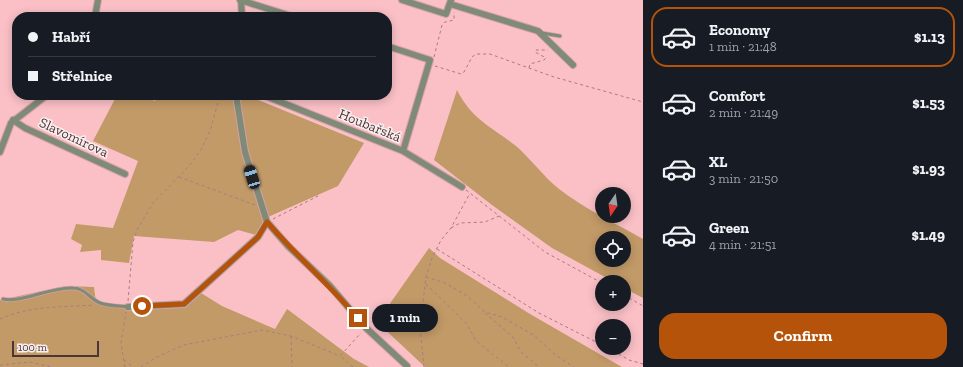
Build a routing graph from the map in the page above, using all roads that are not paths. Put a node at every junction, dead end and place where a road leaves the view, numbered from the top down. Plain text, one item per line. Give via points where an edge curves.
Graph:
1 (98, 0) edge
2 (241, 0) edge
3 (402, 0) edge
4 (450, 4) edge
5 (96, 12) edge
6 (242, 12) edge
7 (278, 12) edge
8 (542, 33) junction
9 (560, 36) dead end
10 (392, 48) edge
11 (573, 65) dead end
12 (40, 100) edge
13 (237, 100) edge
14 (276, 100) edge
15 (13, 120) junction
16 (403, 151) junction
17 (0, 152) edge
18 (125, 174) dead end
19 (462, 187) road end
20 (267, 222) junction
21 (3, 299) dead end
22 (128, 307) joint
23 (407, 366) edge

1 - 5 street
2 - 6 street
2 - 7 street
3 - 4 street via 446,14
4 - 8 street
8 - 9 lane
8 - 11 street
10 - 16 street via 431,63
12 - 15 street
13 - 20 street via 245,152
14 - 16 street, Houbařská
15 - 17 street
15 - 18 street, Slavomírova via 24,128
16 - 19 street, Houbařská
20 - 22 street via 258,237 184,304
20 - 23 street via 330,286 366,328
21 - 22 lane via 14,300 39,292 76,288 101,303

